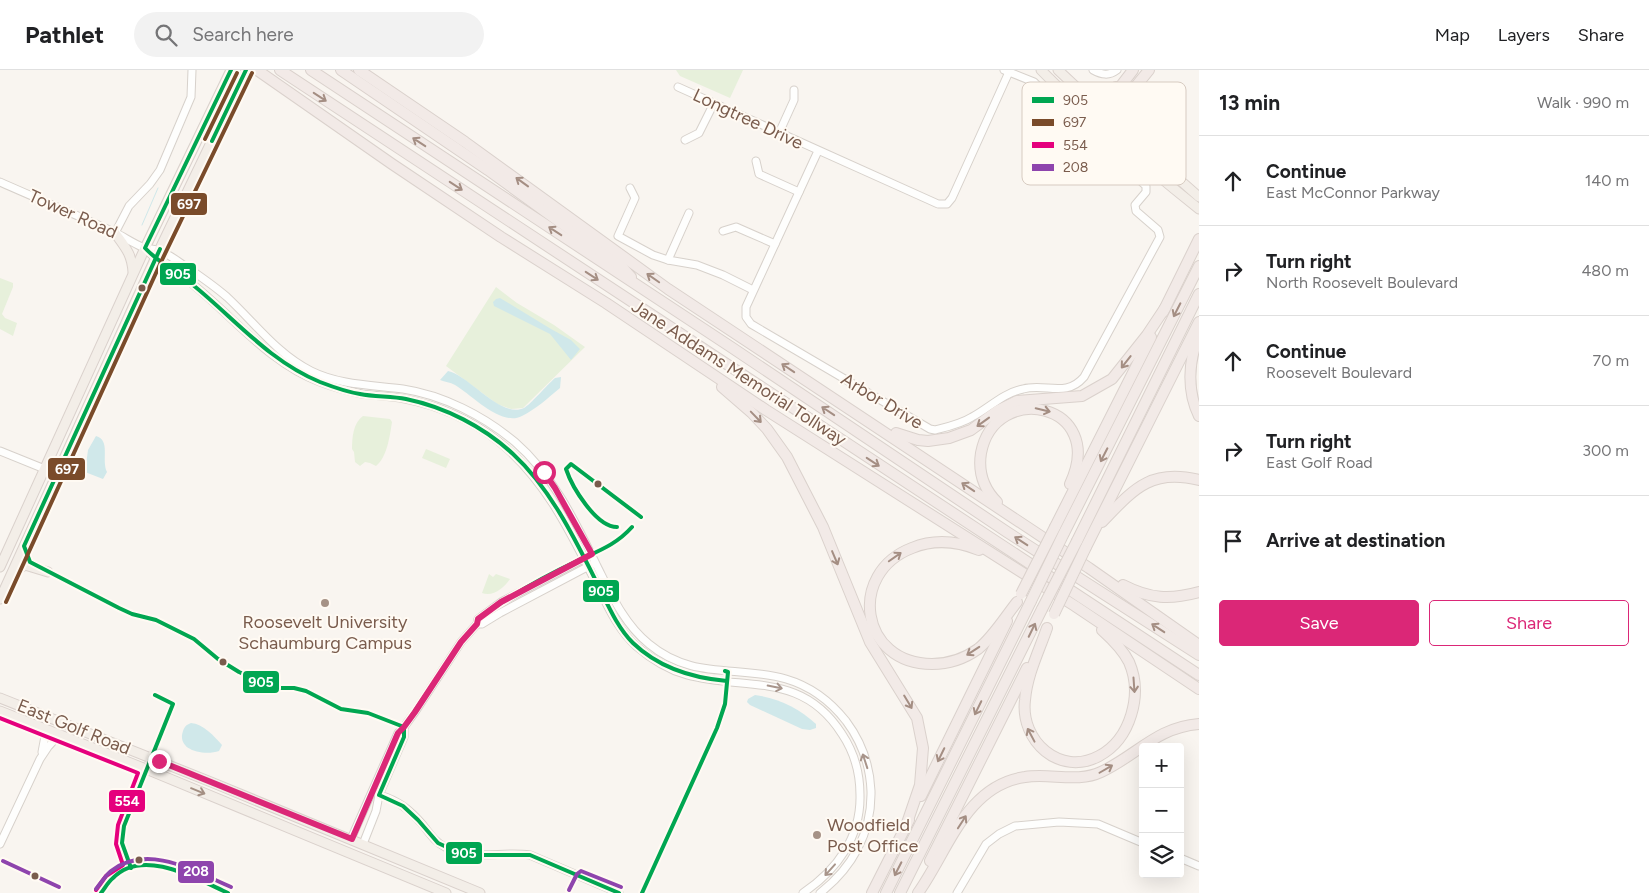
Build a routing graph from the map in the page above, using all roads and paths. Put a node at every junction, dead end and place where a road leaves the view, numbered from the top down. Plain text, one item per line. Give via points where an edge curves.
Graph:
1 (192, 70) edge
2 (231, 70) edge
3 (256, 70) edge
4 (280, 70) edge
5 (311, 70) edge
6 (340, 70) edge
7 (359, 70) edge
8 (1041, 70) edge
9 (1058, 70) edge
10 (1093, 70) edge
11 (1117, 70) edge
12 (1149, 70) edge
13 (246, 71) edge
14 (1007, 71) edge
15 (1034, 82) edge
16 (1053, 82) edge
17 (1070, 82) edge
18 (1140, 82) edge
19 (678, 87) dead end
20 (794, 90) dead end
21 (714, 103) junction
22 (779, 132) junction
23 (685, 140) dead end
24 (818, 151) junction
25 (756, 161) dead end
26 (0, 182) edge
27 (1145, 185) edge
28 (1170, 185) edge
29 (1185, 185) edge
30 (630, 188) dead end
31 (799, 192) junction
32 (1199, 197) edge
33 (1199, 209) edge
34 (689, 213) dead end
35 (723, 231) dead end
36 (115, 233) junction
37 (1199, 240) edge
38 (775, 244) junction
39 (145, 248) junction
40 (159, 250) junction
41 (154, 259) junction
42 (668, 260) junction
43 (1199, 266) edge
44 (133, 274) junction
45 (640, 287) junction
46 (753, 290) junction
47 (1199, 294) edge
48 (606, 303) junction
49 (1165, 308) junction
50 (1199, 322) edge
51 (110, 325) junction
52 (1199, 336) edge
53 (115, 345) junction
54 (812, 384) junction
55 (1199, 416) edge
56 (0, 450) edge
57 (45, 469) junction
58 (57, 474) junction
59 (1199, 480) edge
60 (1022, 524) junction
61 (1058, 528) junction
62 (1095, 530) junction
63 (24, 546) junction
64 (592, 554) junction
65 (584, 558) junction
66 (998, 558) junction
67 (596, 563) junction
68 (588, 566) junction
69 (0, 567) edge
70 (1089, 568) junction
71 (1199, 592) edge
72 (1019, 598) junction
73 (0, 599) edge
74 (1075, 606) junction
75 (0, 607) edge
76 (477, 624) junction
77 (1047, 628) junction
78 (1199, 645) edge
79 (1199, 655) edge
80 (1199, 675) edge
81 (1199, 689) edge
82 (0, 698) edge
83 (0, 711) edge
84 (1199, 724) edge
85 (46, 730) junction
86 (59, 736) junction
87 (40, 759) junction
88 (375, 793) junction
89 (906, 826) junction
90 (352, 839) junction
91 (1139, 841) edge
92 (0, 844) edge
93 (363, 844) junction
94 (1184, 860) edge
95 (1199, 866) edge
96 (446, 893) edge
97 (480, 893) edge
98 (619, 893) edge
99 (803, 893) edge
100 (820, 893) edge
101 (872, 893) edge
102 (886, 893) edge
103 (900, 893) edge
104 (914, 893) edge
105 (918, 893) edge
106 (957, 893) edge

1 - 36 street via 189,103 160,170 129,206
2 - 39 main road
3 - 48 highway via 392,164
4 -> 80 highway, Jane Addams Memorial Tollway
45 -> 5 highway, Jane Addams Memorial Tollway
6 - 45 highway via 488,170 622,267
54 -> 7 highway via 668,289 465,142
8 - 16 main road
9 - 17 main road
10 - 11 street via 1103,74
12 - 18 highway
13 - 40 main road
14 - 15 street, Arbor Drive
14 - 24 street, Arbor Drive via 947,204 938,204
19 - 21 street, Longtree Drive
20 - 22 street via 794,100
21 - 22 street, Longtree Drive
21 - 23 street via 699,133
22 - 24 street, Longtree Drive
24 - 31 street, Arbor Drive
25 - 31 street via 759,174
26 - 36 street, Tower Road
27 - 46 street, Arbor Drive via 1146,192 1135,206 1136,211 1158,230 1160,237 1084,377 1068,389 1020,390 971,418 935,430 751,324 745,311
28 - 33 main road
29 - 32 main road
30 - 42 street via 635,198 618,236
31 - 38 street, Arbor Drive
34 - 42 street
35 - 38 street via 736,227
36 - 39 street, Tower Road
36 - 44 main road via 129,252
37 - 49 highway
38 - 46 street, Arbor Drive
39 - 40 street
39 - 41 street
39 - 44 main road
40 - 41 main road
40 - 64 street via 227,297 290,359 313,372 339,381 427,395 468,411 501,431 550,480
41 - 53 main road
41 - 65 street via 191,283 275,357 304,376 356,393 416,402 454,415 486,432 515,456 541,485
42 - 46 street via 697,265
43 -> 61 highway
44 - 51 main road
79 -> 45 highway, Jane Addams Memorial Tollway via 1007,532
103 -> 47 highway, bridge
48 - 66 highway
48 -> 89 highway via 736,399 767,429 787,457 823,527 870,642 917,718 923,748 920,785
49 -> 54 highway via 1112,379 1082,396 1017,401 971,430 949,438 928,441 902,437 849,402
49 - 61 highway
50 - 62 highway
51 - 53 main road
51 - 57 main road
52 - 55 highway via 1191,374 1192,395
53 - 58 main road
60 -> 54 highway
56 - 57 street
57 - 58 street
57 - 69 main road
58 - 63 main road
59 - 62 highway via 1174,476 1141,485
60 -> 61 highway via 990,494 981,474 980,458 985,441 998,422 1016,412 1034,408 1063,420 1076,442 1076,467 1058,509
60 - 70 highway
61 - 72 highway, bridge
61 -> 102 highway, bridge via 1031,602
62 - 77 highway, bridge
63 - 73 main road
63 - 75 main road via 30,562 48,572 21,567
64 - 65 street
64 - 67 street
65 - 68 street
65 - 76 street via 501,602 478,619
72 -> 66 highway via 981,646 951,662 924,664 903,658 880,640 873,627 869,607 873,586 884,566 905,551 924,544 944,542 970,546
66 - 74 highway
67 - 68 street
100 -> 67 street via 846,868 864,834 870,811 867,764 849,725 824,699 788,679 700,668 652,647 621,611
68 - 76 street
68 -> 99 street via 623,631 635,645 659,662 690,676 784,689 814,703 833,721 850,746 860,781 859,816 854,834 840,859
70 - 71 highway via 1133,591 1154,597
70 - 78 highway
72 -> 89 highway
74 -> 77 highway via 1118,645 1128,660 1134,683 1134,704 1126,728 1098,756 1075,761 1057,758 1042,749 1029,732 1025,714 1027,688
74 - 81 highway
76 - 88 street via 398,733
77 - 104 highway
82 - 90 main road, East Golf Road
83 - 85 main road, East Golf Road
105 -> 84 highway via 969,811 987,792 1026,777 1094,775 1154,738 1177,728
85 - 86 main road, East Golf Road
85 - 87 street
86 - 87 street
86 -> 96 main road, East Golf Road
87 - 92 street
88 - 90 street
88 - 93 street via 376,811
88 - 98 street via 402,804 435,840 454,851 475,855 530,855
89 - 101 highway
90 - 93 main road, East Golf Road
91 - 106 street via 1098,824 1058,822 1015,826 986,844
93 - 97 main road, East Golf Road
94 - 95 street

